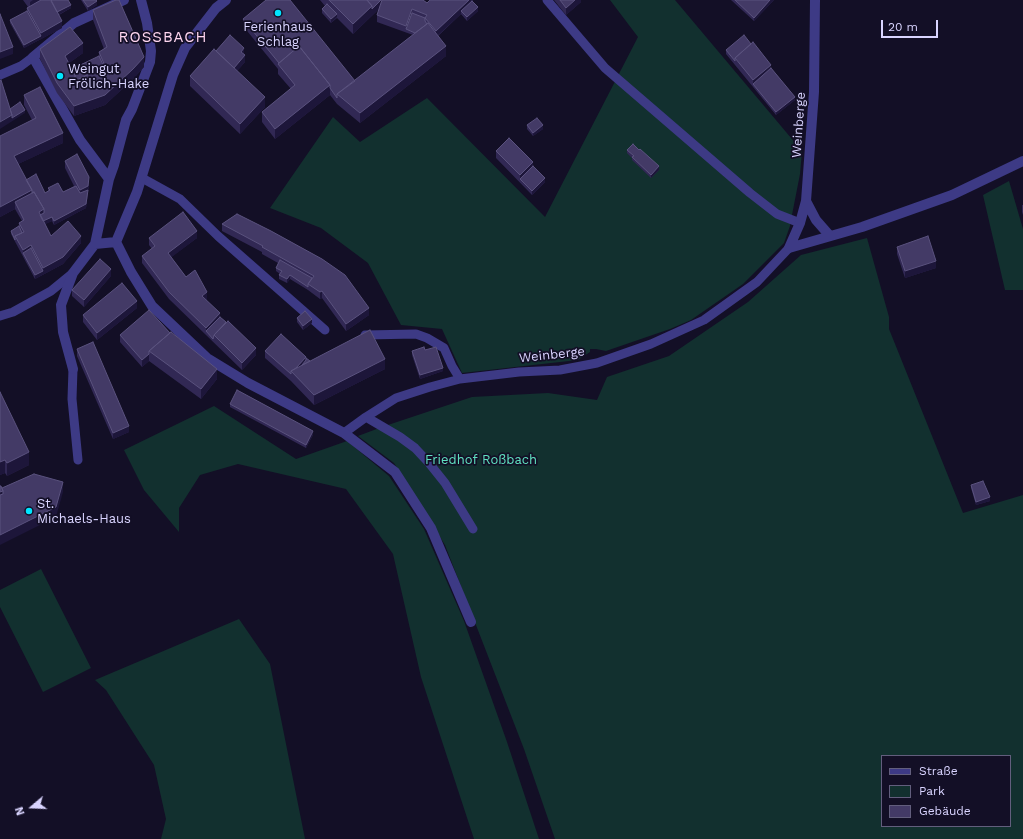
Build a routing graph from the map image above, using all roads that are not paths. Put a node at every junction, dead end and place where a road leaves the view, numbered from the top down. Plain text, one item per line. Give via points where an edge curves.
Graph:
1 (124, 0) edge
2 (141, 0) edge
3 (226, 0) edge
4 (547, 0) edge
5 (816, 0) edge
6 (33, 57) junction
7 (0, 75) edge
8 (1023, 160) edge
9 (142, 178) junction
10 (109, 179) junction
11 (806, 201) junction
12 (800, 223) junction
13 (830, 236) junction
14 (116, 242) junction
15 (95, 244) junction
16 (789, 248) junction
17 (73, 273) junction
18 (0, 316) edge
19 (325, 330) dead end
20 (365, 335) edge
21 (73, 369) joint
22 (460, 379) junction
23 (366, 416) junction
24 (344, 432) junction
25 (78, 460) dead end
26 (473, 529) dead end
27 (471, 622) dead end

1 - 6 street via 74,23
2 - 10 street via 148,30 150,62 126,120
3 - 9 street via 216,8 186,48 173,75
4 - 12 lane via 605,68 750,193 777,214
5 - 11 street, Weinberge via 814,92
6 - 7 lane via 21,66
6 - 10 street via 80,140
8 - 13 street via 952,195
9 - 14 street
9 - 19 lane via 180,199
10 - 15 street
11 - 12 street, Weinberge
11 - 13 street via 816,220
12 - 16 street, Weinberge
13 - 16 street
14 - 15 street
14 - 24 street via 152,306 207,358 248,383
15 - 17 street
16 - 22 lane, Weinberge via 757,282 704,320 651,344 598,363 560,370
17 - 18 lane via 50,291 13,312
17 - 21 street via 61,305 63,332
20 - 22 lane via 416,334 427,338 444,348
21 - 25 lane via 72,399
22 - 23 lane, Weinberge via 396,398
23 - 24 lane, Weinberge
23 - 26 lane via 415,448 445,483
24 - 27 street via 395,472 431,528

